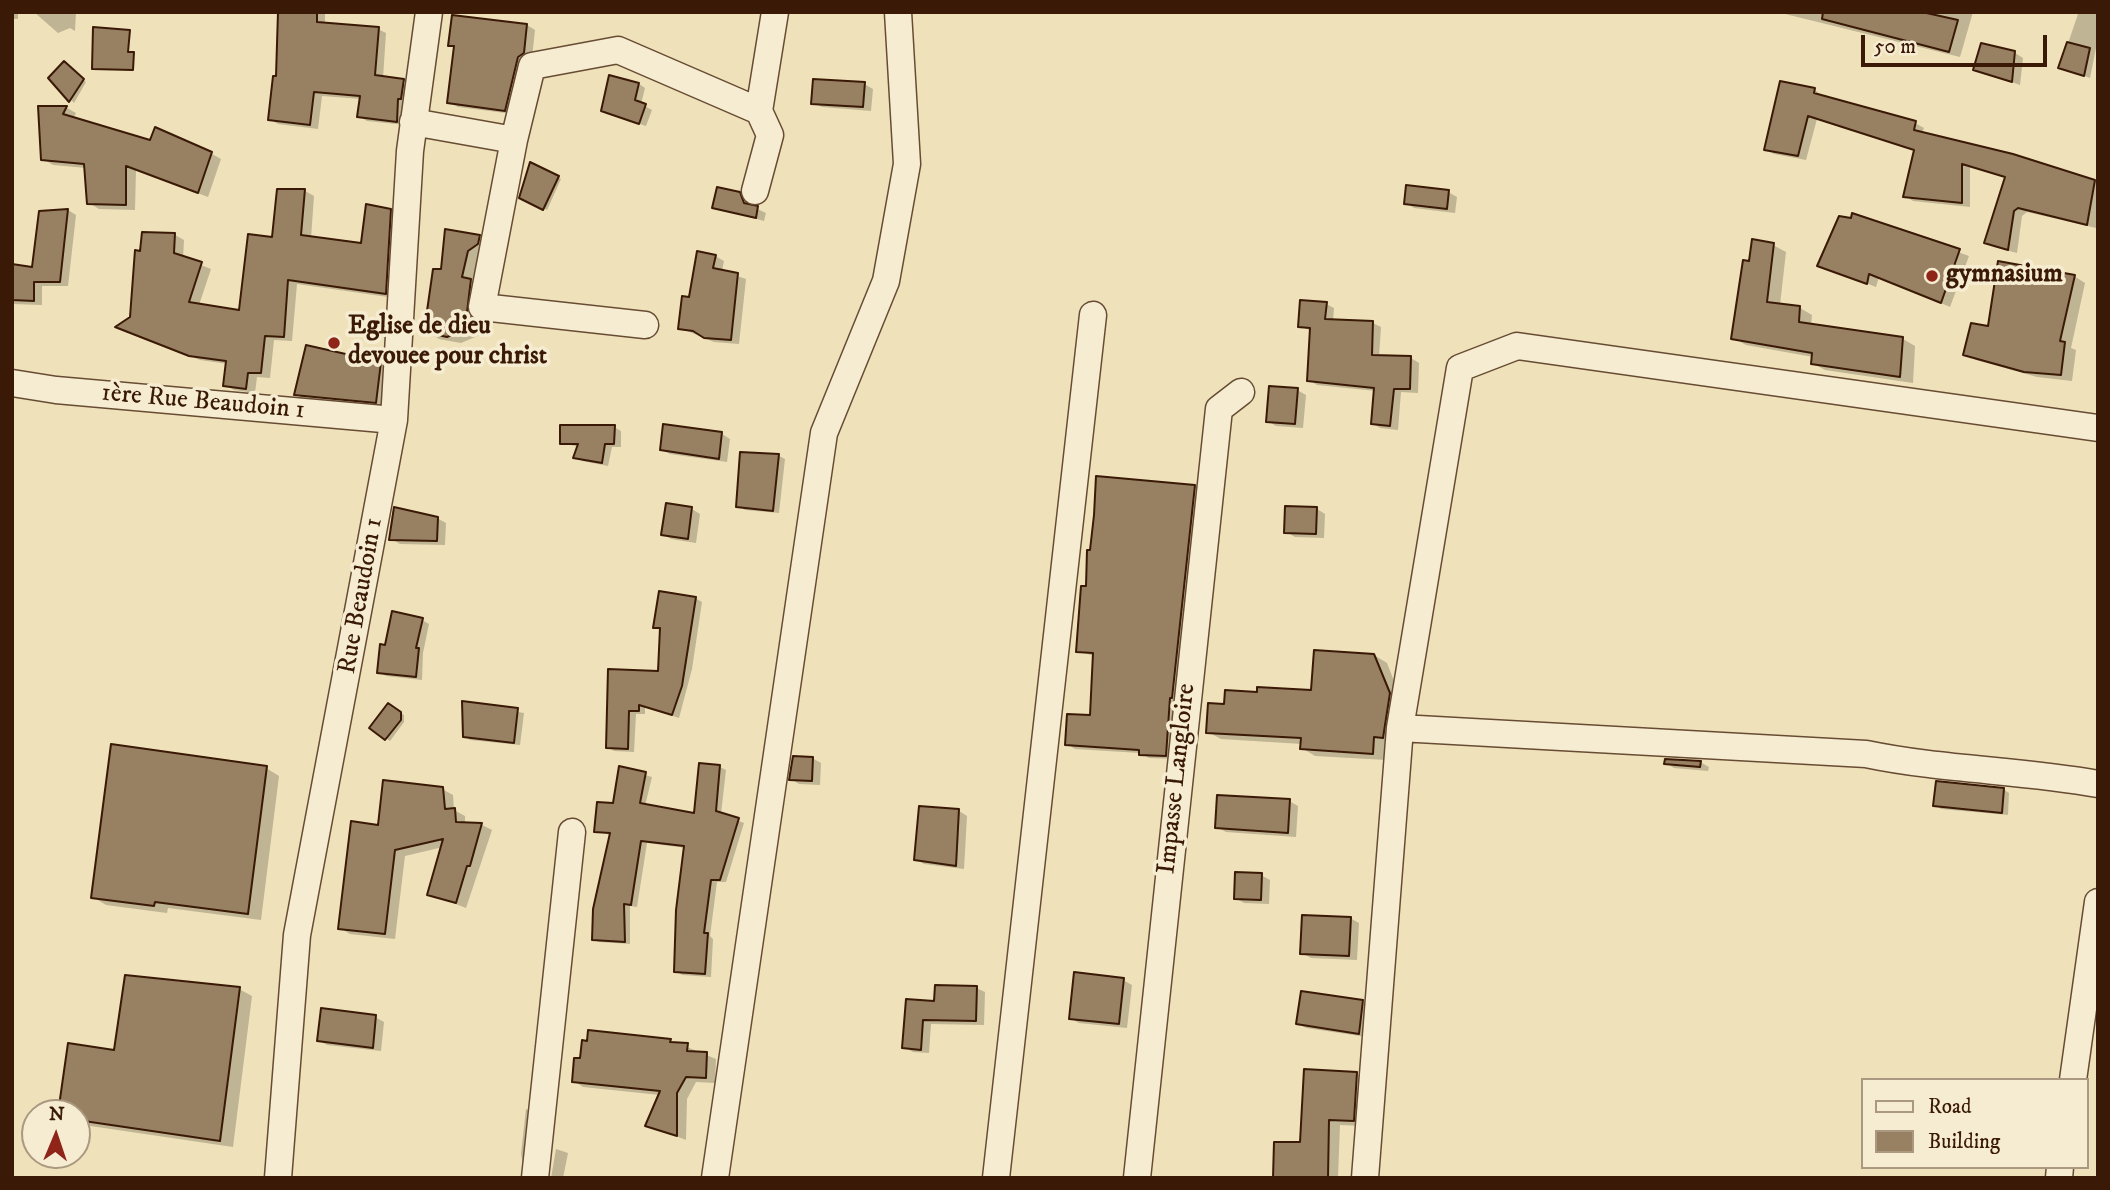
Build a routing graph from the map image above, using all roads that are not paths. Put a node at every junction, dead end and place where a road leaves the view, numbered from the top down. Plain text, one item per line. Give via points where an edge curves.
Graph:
1 (429, 12) edge
2 (775, 12) edge
3 (898, 12) edge
4 (759, 111) junction
5 (413, 122) junction
6 (514, 140) junction
7 (755, 191) dead end
8 (1093, 315) dead end
9 (645, 325) dead end
10 (12, 383) edge
11 (1241, 392) dead end
12 (394, 420) junction
13 (2098, 428) edge
14 (1400, 728) junction
15 (2098, 784) edge
16 (572, 832) dead end
17 (2098, 902) edge
18 (2073, 1078) edge
19 (278, 1178) edge
20 (535, 1178) edge
21 (715, 1178) edge
22 (996, 1178) edge
23 (1137, 1178) edge
24 (1365, 1178) edge

1 - 5 street, Rue Beaudoin 1
2 - 4 street
3 - 21 street via 907,164 886,281 824,433
4 - 6 street via 618,50 532,66
4 - 7 street via 769,135
5 - 6 street
5 - 12 street, Rue Beaudoin 1
6 - 9 street via 482,307
8 - 22 street
10 - 12 street, 1ère Rue Beaudoin 1
11 - 23 street, Impasse Langloire via 1219,409
12 - 19 street, Rue Beaudoin 1 via 297,935
13 - 14 street via 1517,346 1460,368
14 - 15 street via 1866,754 1922,765
14 - 24 street
16 - 20 street
17 - 18 street

